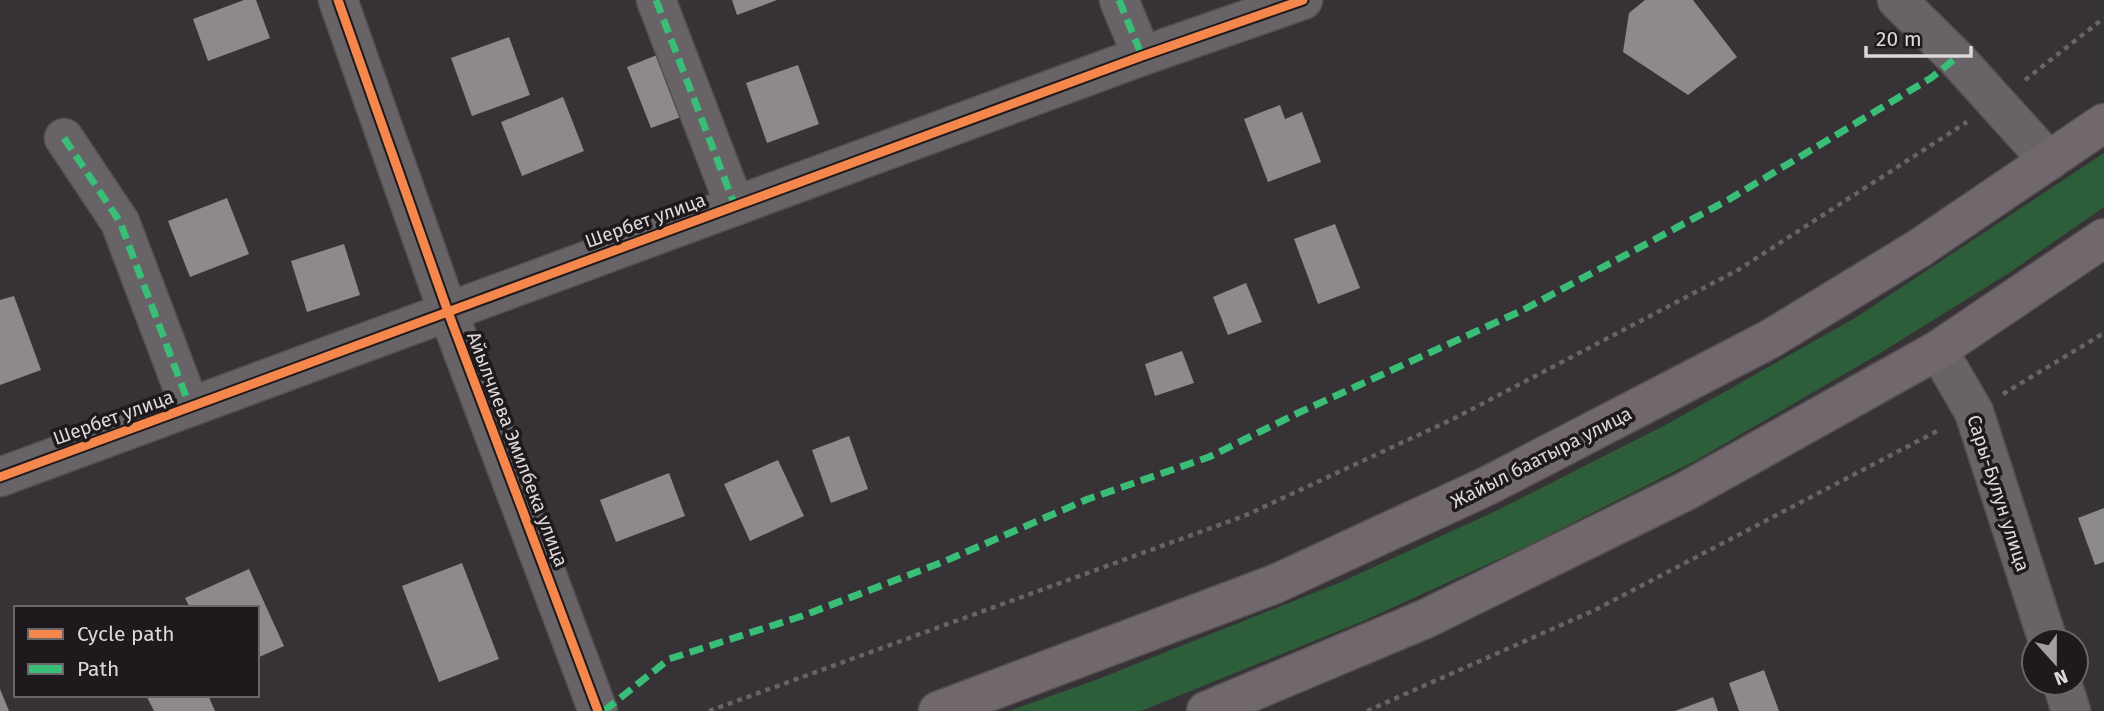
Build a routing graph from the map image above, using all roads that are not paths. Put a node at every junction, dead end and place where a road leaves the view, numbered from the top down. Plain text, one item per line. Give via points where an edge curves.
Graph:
1 (338, 0) edge
2 (656, 0) edge
3 (1119, 0) edge
4 (1303, 0) edge
5 (1897, 0) edge
6 (1142, 56) junction
7 (2104, 123) edge
8 (64, 138) dead end
9 (2049, 161) junction
10 (735, 206) junction
11 (2104, 238) edge
12 (448, 312) junction
13 (1938, 350) junction
14 (190, 407) junction
15 (0, 477) edge
16 (2043, 627) edge
17 (598, 711) edge
18 (938, 711) edge
19 (1206, 711) edge

1 - 12 street, Айылчиева Эмилбека улица
2 - 10 street
3 - 6 street
4 - 6 street, Шербет улица
5 - 9 street
6 - 10 street, Шербет улица
7 - 9 main road, Жайыл баатыра улица
8 - 14 street via 120,222
9 - 18 main road, Жайыл баатыра улица via 1918,249 1770,339 1487,486 1275,584
10 - 12 street, Шербет улица
11 - 13 main road
12 - 14 street, Шербет улица
12 - 17 street, Айылчиева Эмилбека улица
13 - 16 street, Сары-Булун улица via 1974,412
13 - 19 main road via 1686,491 1582,543 1425,619
14 - 15 street, Шербет улица

